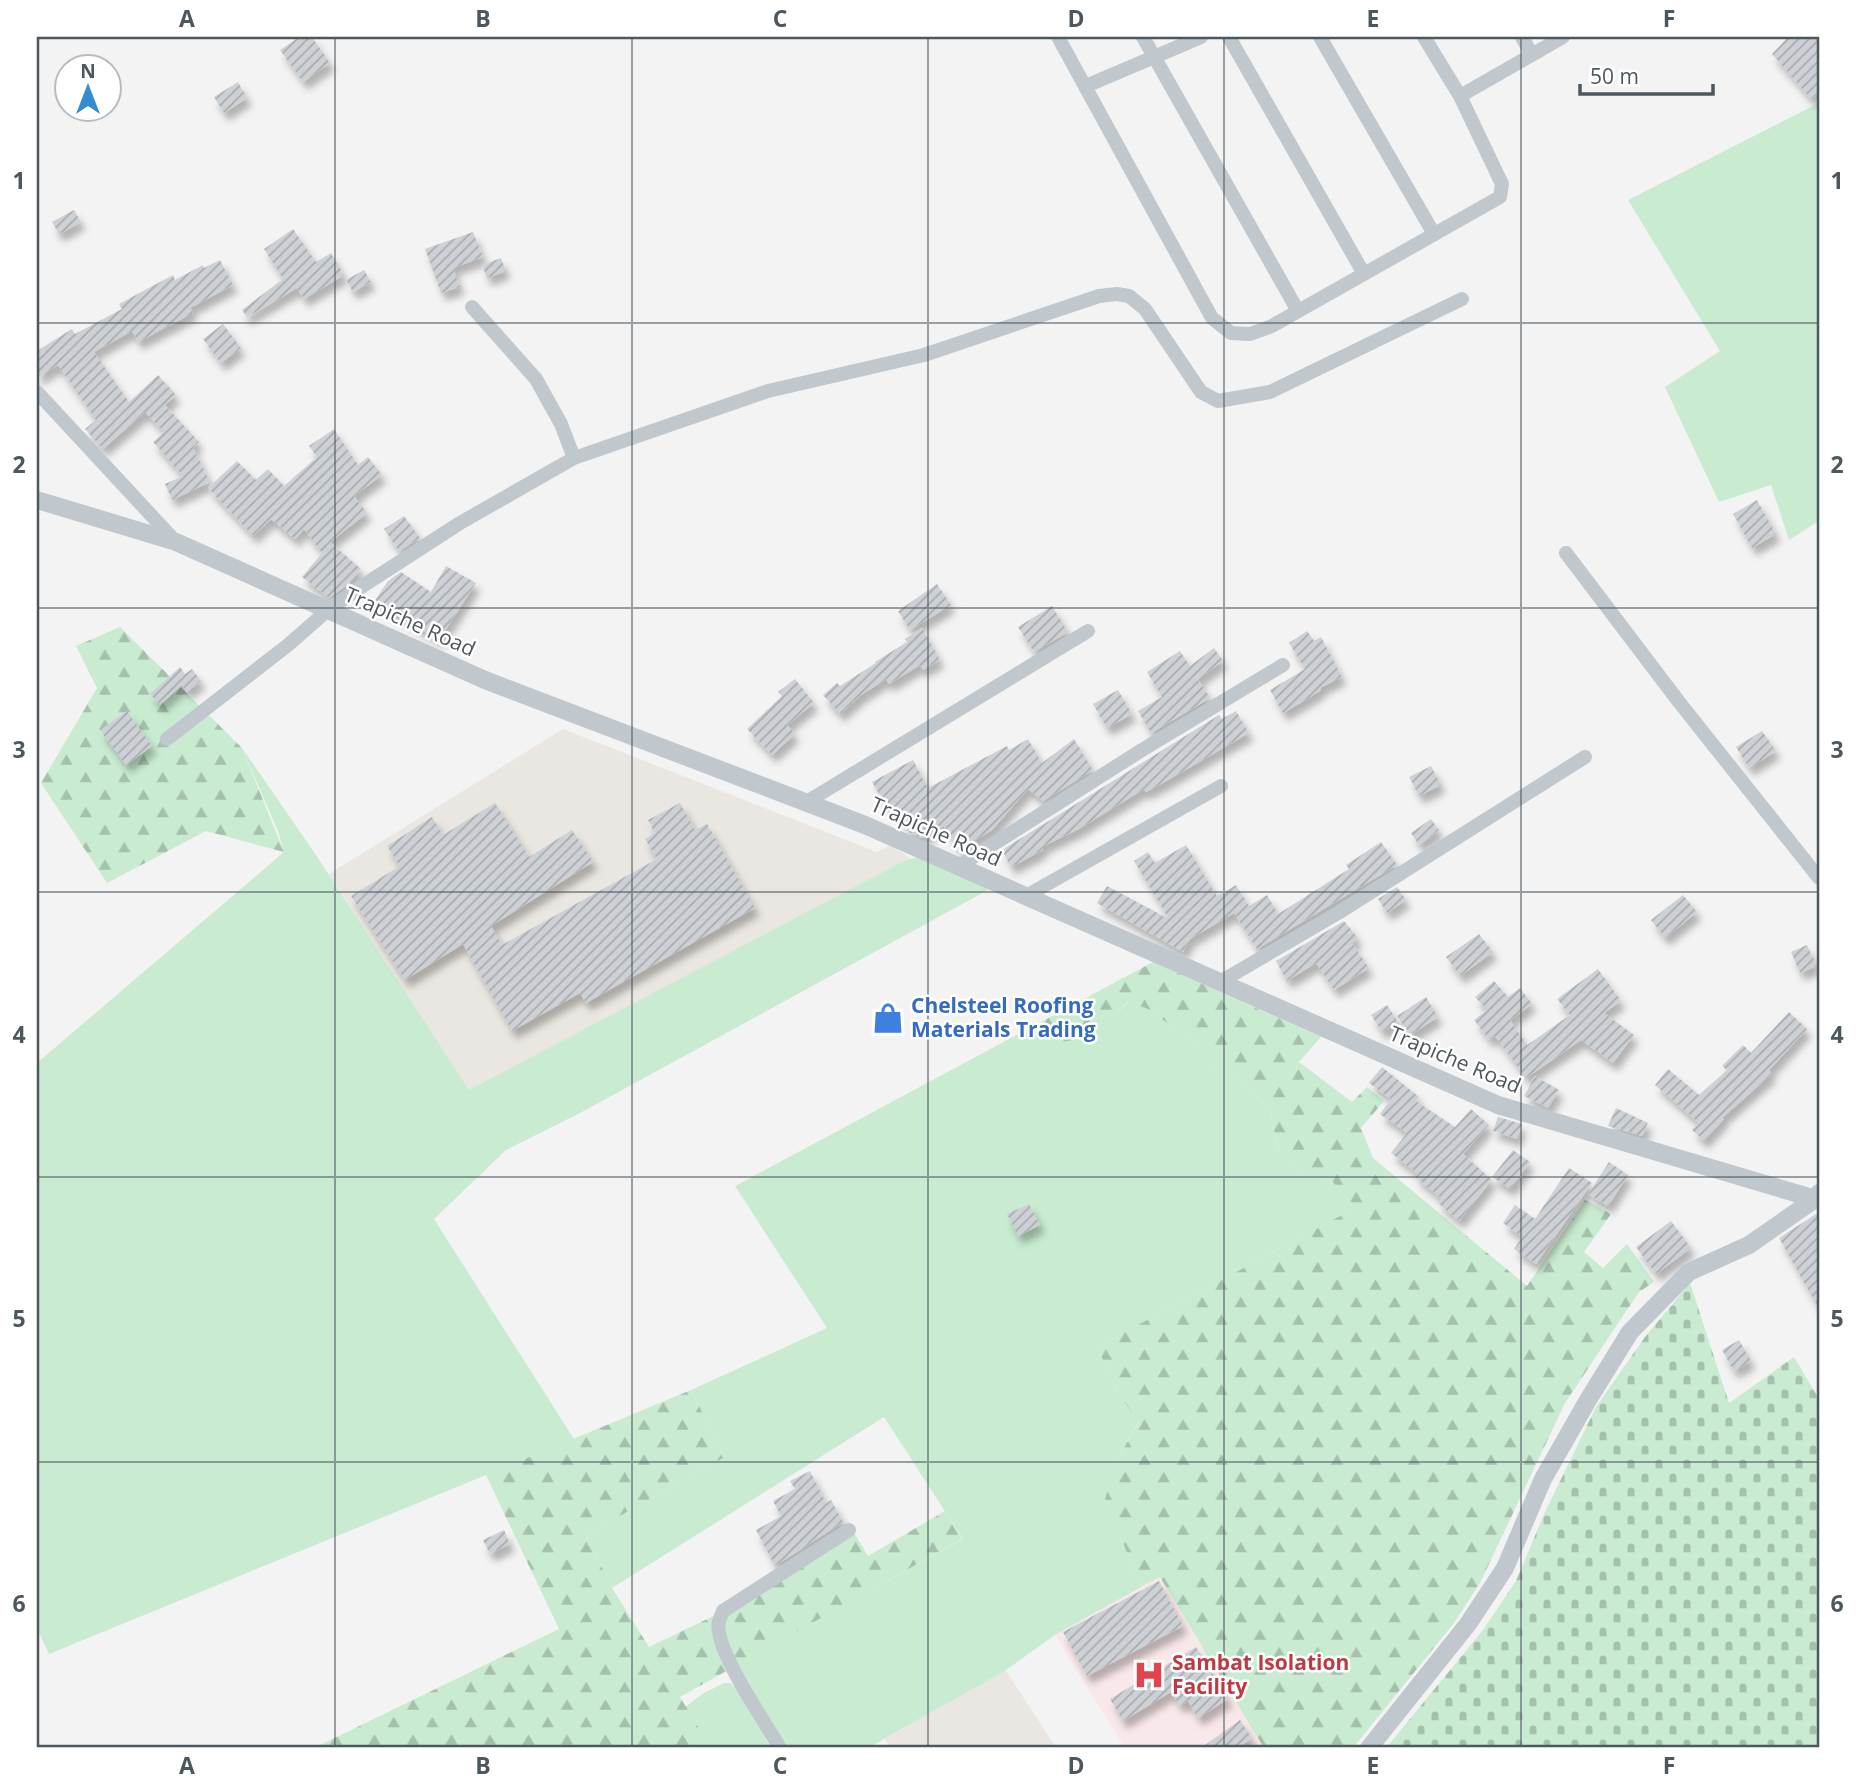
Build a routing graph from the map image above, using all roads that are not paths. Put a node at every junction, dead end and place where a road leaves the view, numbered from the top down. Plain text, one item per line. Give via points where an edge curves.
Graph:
1 (1058, 37) edge
2 (1143, 37) edge
3 (1201, 37) edge
4 (1229, 37) edge
5 (1320, 37) edge
6 (1424, 37) edge
7 (1522, 37) edge
8 (1563, 37) edge
9 (1532, 55) junction
10 (1154, 57) junction
11 (1086, 86) junction
12 (1460, 96) junction
13 (1434, 234) junction
14 (1364, 274) junction
15 (1462, 299) dead end
16 (472, 307) dead end
17 (1298, 311) junction
18 (37, 392) edge
19 (575, 458) junction
20 (37, 500) edge
21 (176, 542) junction
22 (1566, 553) dead end
23 (328, 610) junction
24 (1088, 631) dead end
25 (1283, 665) dead end
26 (167, 739) dead end
27 (1585, 757) dead end
28 (1221, 786) dead end
29 (805, 803) junction
30 (958, 866) junction
31 (1819, 878) edge
32 (1026, 896) junction
33 (1220, 982) junction
34 (1818, 1197) edge
35 (849, 1530) dead end
36 (780, 1748) edge
37 (1369, 1748) edge

1 - 11 street
2 - 10 street
3 - 10 street
4 - 14 street
5 - 13 street
6 - 12 street
7 - 9 street
8 - 9 street
9 - 12 street
10 - 11 street
10 - 17 street
11 - 17 street via 1212,318 1231,333 1250,334
12 - 13 street via 1502,191 1500,197
13 - 14 street
14 - 17 street
15 - 19 street via 1270,392 1218,401 1201,393 1145,309 1129,296 1099,296 924,355 768,391
16 - 19 street via 536,379
18 - 21 street
19 - 23 street via 460,523
20 - 21 street, Trapiche Road
21 - 23 street, Trapiche Road
22 - 31 street
23 - 26 street
23 - 29 street, Trapiche Road via 485,680
24 - 29 street
25 - 30 street
27 - 33 street
28 - 32 street
29 - 30 street, Trapiche Road
30 - 32 street, Trapiche Road
32 - 33 street, Trapiche Road
33 - 34 street, Trapiche Road via 1498,1105
34 - 37 street via 1749,1245 1689,1272 1630,1332 1543,1479 1505,1568 1468,1624
35 - 36 street via 723,1611 719,1622 723,1650

